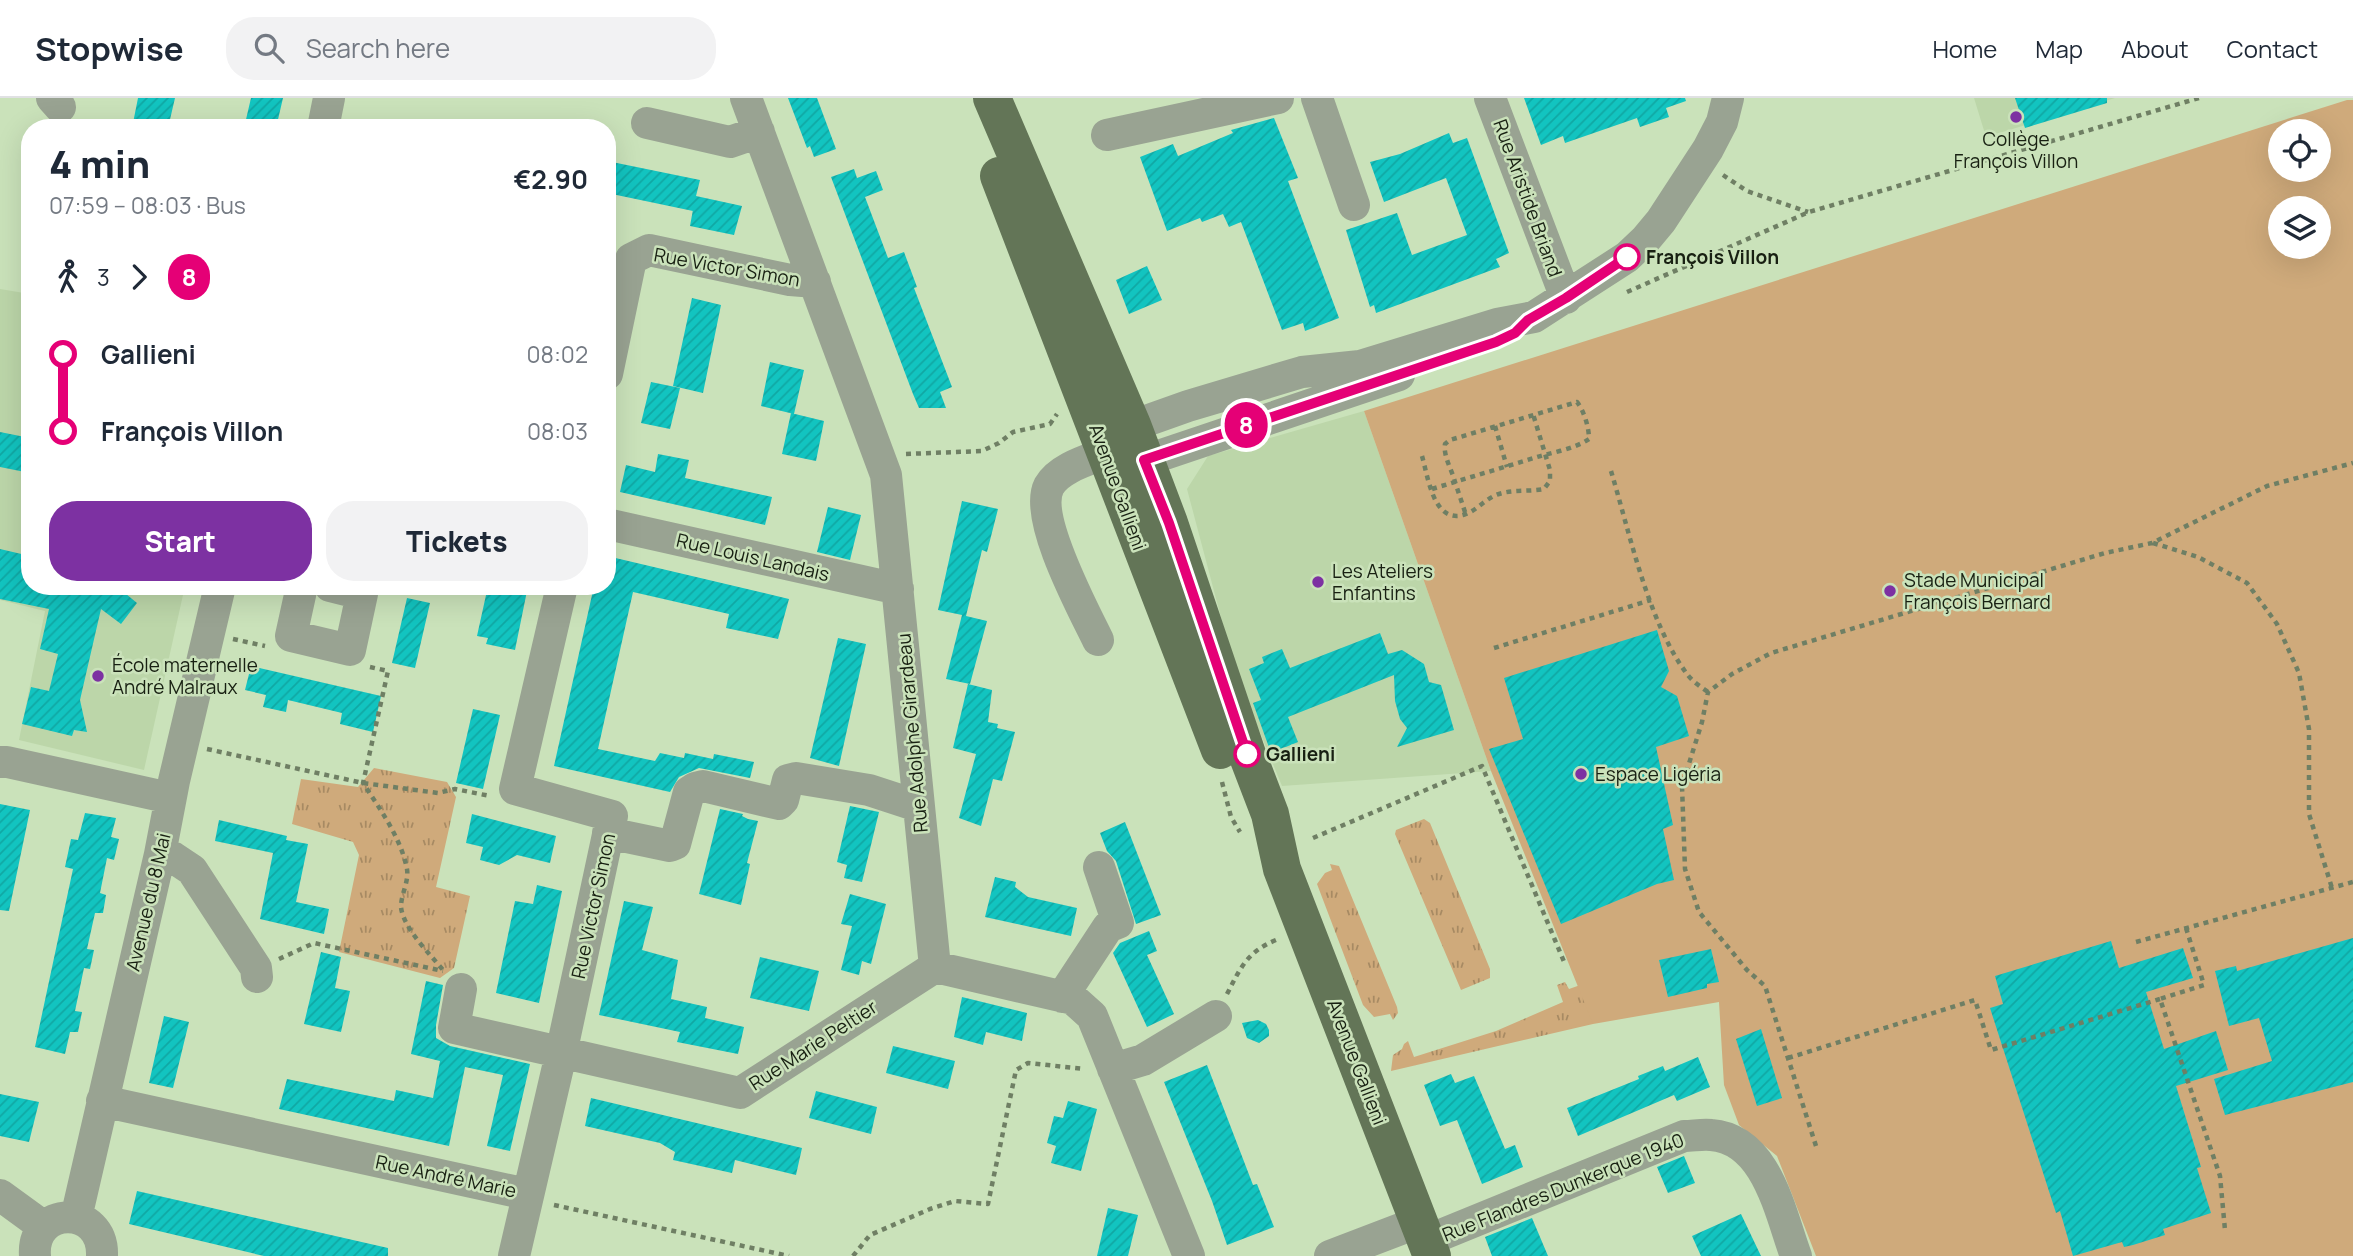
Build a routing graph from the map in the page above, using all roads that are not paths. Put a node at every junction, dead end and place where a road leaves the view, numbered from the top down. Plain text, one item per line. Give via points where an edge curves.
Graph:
1 (329, 98) edge
2 (746, 98) edge
3 (969, 98) edge
4 (992, 98) edge
5 (1278, 98) edge
6 (1317, 98) edge
7 (1490, 98) edge
8 (1728, 98) edge
9 (325, 119) edge
10 (647, 123) dead end
11 (759, 132) junction
12 (1107, 135) dead end
13 (1354, 205) dead end
14 (816, 282) junction
15 (1566, 298) junction
16 (616, 330) edge
17 (1119, 449) junction
18 (616, 526) edge
19 (898, 589) junction
20 (218, 595) edge
21 (300, 595) edge
22 (362, 595) edge
23 (560, 595) edge
24 (1098, 639) dead end
25 (0, 762) edge
26 (170, 798) junction
27 (918, 806) junction
28 (608, 833) junction
29 (160, 854) junction
30 (1099, 867) dead end
31 (935, 967) junction
32 (257, 972) road end
33 (452, 980) road end
34 (1062, 997) junction
35 (1216, 1016) road end
36 (561, 1054) junction
37 (1113, 1069) junction
38 (102, 1101) junction
39 (527, 1194) junction
40 (0, 1195) edge
41 (76, 1218) junction
42 (1426, 1240) edge
43 (40, 1241) edge
44 (102, 1256) edge
45 (514, 1256) edge
46 (1189, 1256) edge
47 (1330, 1256) edge
48 (1796, 1256) edge

1 - 9 street
2 - 11 street, Rue Adolphe Girardeau
3 - 17 main road, Avenue Gallieni
4 - 17 main road, Avenue Gallieni
5 - 12 street
6 - 13 street
7 - 15 street, Rue Aristide Briand
8 - 15 street via 1722,122 1702,160 1646,239
10 - 11 street via 730,142
11 - 14 street, Rue Adolphe Girardeau
14 - 16 street, Rue Victor Simon via 649,250 631,258
14 - 19 street, Rue Adolphe Girardeau via 886,475
15 - 17 street via 1496,342
17 - 24 street via 1059,474 1048,487 1046,508 1059,559
17 - 42 main road, Avenue Gallieni via 1169,523 1270,814 1282,869
18 - 19 street, Rue Louis Landais
19 - 27 street, Rue Adolphe Girardeau
20 - 26 street, Avenue du 8 Mai
21 - 22 street via 291,636 350,650
23 - 28 street, Rue Victor Simon via 515,789 612,816
25 - 26 street
26 - 29 street, Avenue du 8 Mai
27 - 28 street via 869,790 796,778 789,780 779,804 703,786 689,792 675,844
27 - 31 street, Rue Adolphe Girardeau
28 - 36 street, Rue Victor Simon
29 - 32 street via 192,870
29 - 38 street, Avenue du 8 Mai
30 - 34 street via 1118,923 1108,927
31 - 34 street
31 - 36 street, Rue Marie Peltier via 740,1093
33 - 36 street, Rue Marie Peltier via 454,1028
34 - 37 street via 1073,999 1092,1016
35 - 37 street via 1143,1060
36 - 39 street, Rue Victor Simon
37 - 46 street
38 - 39 street, Rue André Marie
38 - 41 street, Avenue du 8 Mai
39 - 45 street, Rue Victor Simon
40 - 43 street
41 - 43 street via 57,1219
41 - 44 street via 96,1232
42 - 47 street, Rue Flandres Dunkerque 1940
42 - 48 street, Rue Flandres Dunkerque 1940 via 1684,1136 1712,1135 1739,1143 1762,1166

